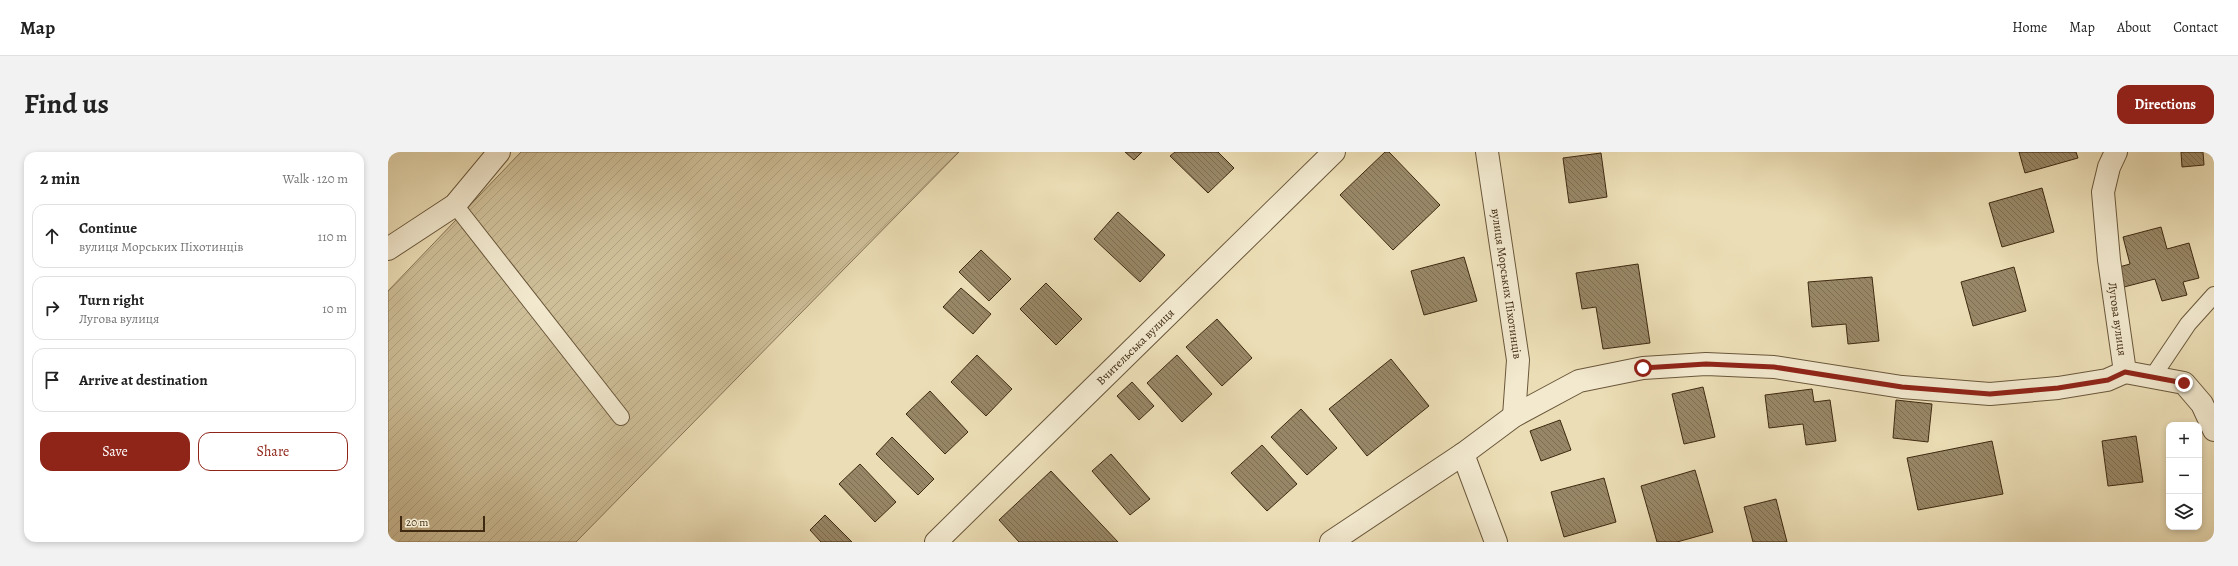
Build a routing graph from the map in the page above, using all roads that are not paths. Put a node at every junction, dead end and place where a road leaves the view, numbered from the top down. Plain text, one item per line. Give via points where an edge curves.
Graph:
1 (499, 152) edge
2 (1334, 152) edge
3 (1487, 152) edge
4 (2116, 152) edge
5 (455, 205) junction
6 (388, 248) edge
7 (2214, 295) edge
8 (2125, 372) junction
9 (2153, 376) junction
10 (1514, 416) junction
11 (621, 417) dead end
12 (2214, 430) edge
13 (1464, 454) junction
14 (943, 540) edge
15 (1331, 542) edge
16 (1496, 542) edge

1 - 5 street
2 - 14 street, Вчительська вулиця
3 - 10 street, вулиця Морських Піхотинців via 1518,360
4 - 8 street, Лугова вулиця via 2109,167 2103,192 2109,260
5 - 6 street
5 - 11 lane
7 - 9 lane via 2188,324
8 - 9 street, Лугова вулиця
8 - 10 street via 2108,380 2058,388 1990,394 1902,387 1774,367 1706,364 1643,368 1579,381
9 - 12 street, Лугова вулиця via 2184,383 2202,404
10 - 13 street
13 - 15 street
13 - 16 street

